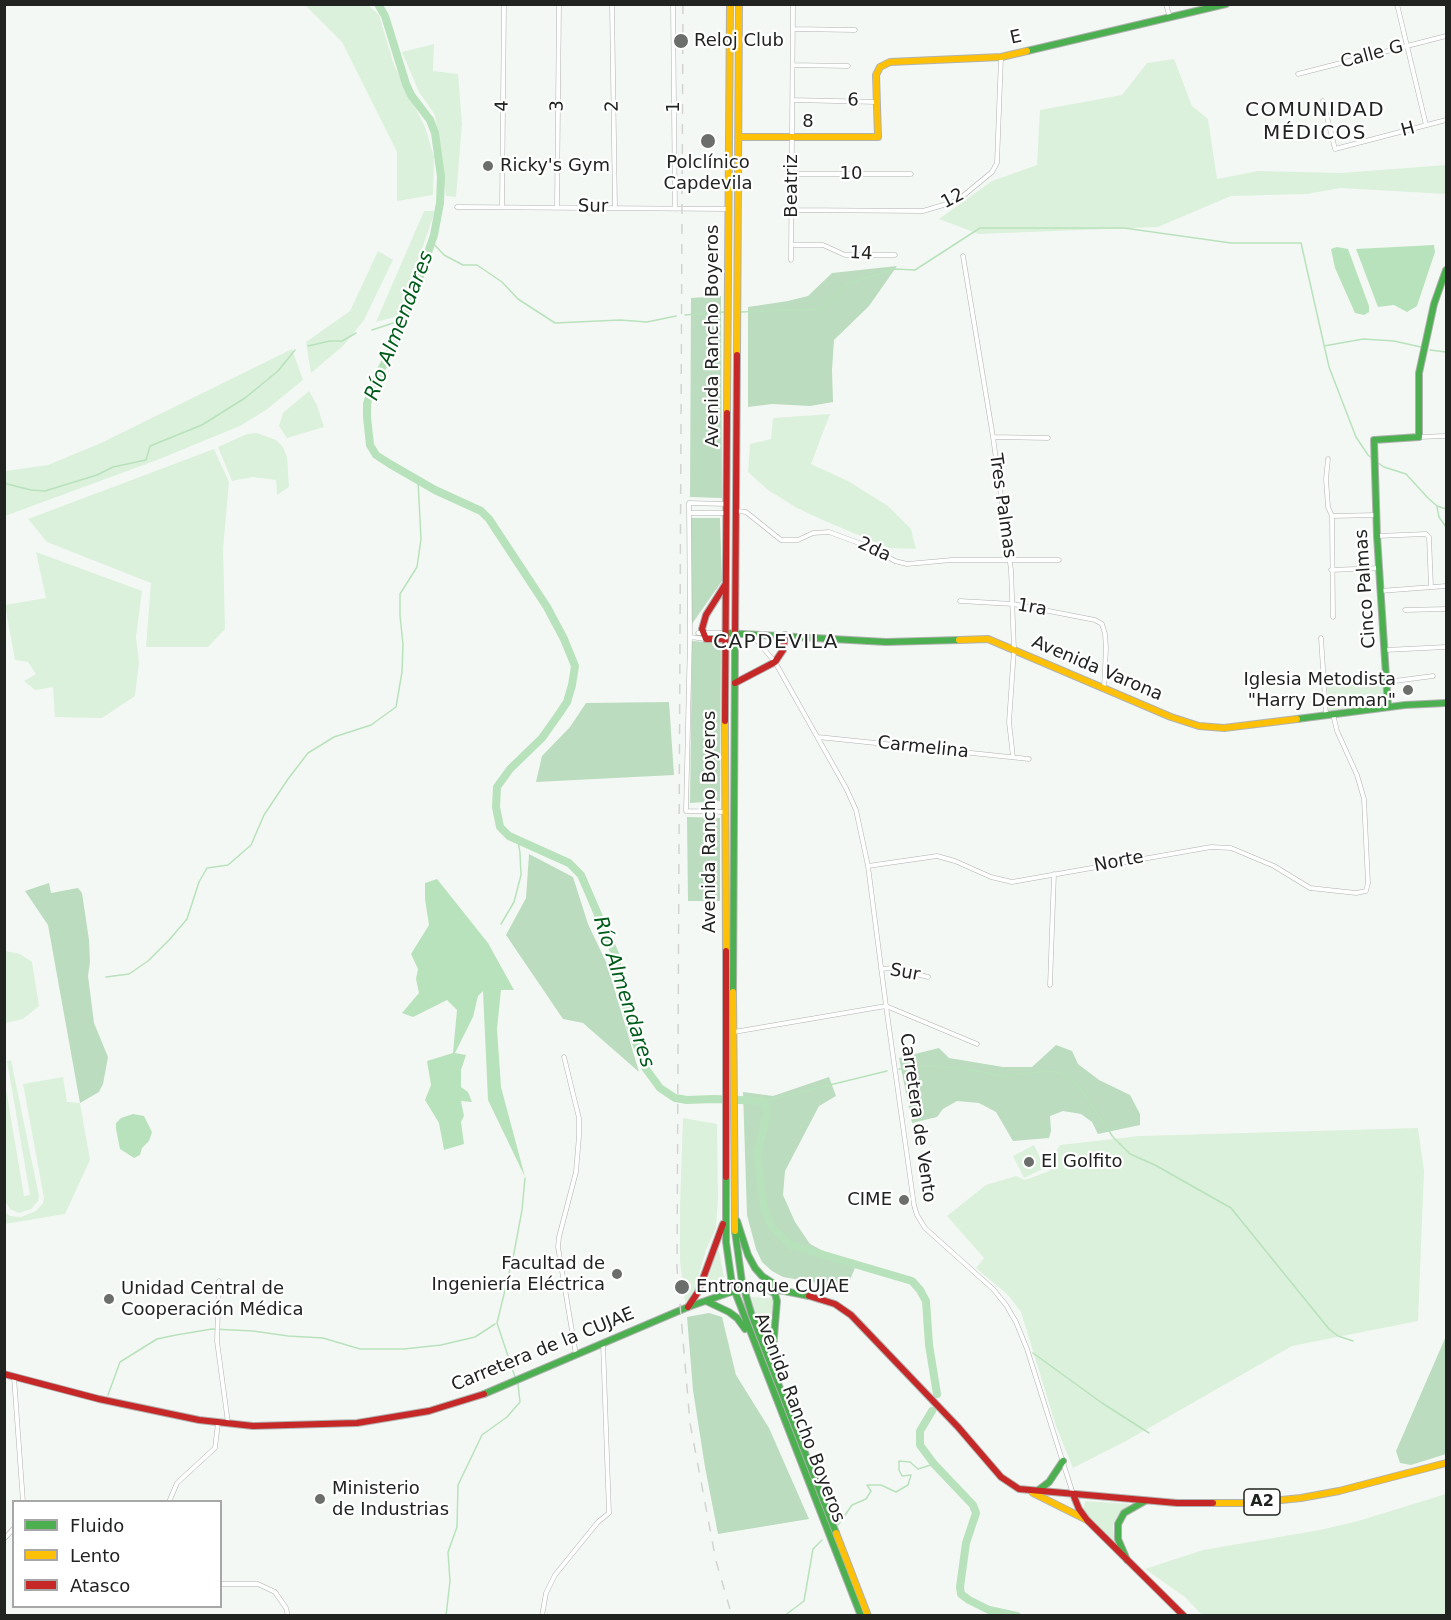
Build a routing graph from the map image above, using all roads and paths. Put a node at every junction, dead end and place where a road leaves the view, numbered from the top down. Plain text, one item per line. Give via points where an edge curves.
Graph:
1 (504, 4) edge
2 (559, 4) edge
3 (612, 4) edge
4 (673, 4) edge
5 (730, 4) edge
6 (739, 4) edge
7 (793, 4) edge
8 (1166, 4) edge
9 (1226, 4) edge
10 (1397, 4) edge
11 (1218, 5) edge
12 (1170, 18) junction
13 (794, 29) junction
14 (855, 30) dead end
15 (1446, 36) edge
16 (1408, 45) junction
17 (1001, 57) junction
18 (793, 65) junction
19 (848, 66) dead end
20 (1298, 74) dead end
21 (793, 100) junction
22 (1323, 101) dead end
23 (877, 102) junction
24 (1446, 120) edge
25 (1426, 125) junction
26 (738, 137) junction
27 (792, 137) junction
28 (878, 137) joint
29 (792, 174) junction
30 (911, 174) dead end
31 (457, 207) dead end
32 (502, 207) junction
33 (557, 207) junction
34 (615, 208) junction
35 (675, 209) junction
36 (729, 209) junction
37 (792, 210) junction
38 (792, 245) junction
39 (895, 255) dead end
40 (963, 256) dead end
41 (792, 260) dead end
42 (1446, 270) edge
43 (1446, 436) edge
44 (993, 437) junction
45 (1419, 437) junction
46 (1048, 438) dead end
47 (1328, 459) dead end
48 (727, 504) junction
49 (737, 511) junction
50 (689, 513) junction
51 (727, 513) junction
52 (1376, 515) junction
53 (1332, 516) junction
54 (1377, 536) junction
55 (1059, 560) dead end
56 (1009, 561) junction
57 (1379, 568) junction
58 (1331, 570) junction
59 (726, 580) junction
60 (1446, 586) edge
61 (1431, 587) junction
62 (1380, 591) junction
63 (960, 601) dead end
64 (1013, 604) junction
65 (1446, 609) edge
66 (1405, 610) dead end
67 (1333, 617) dead end
68 (703, 633) junction
69 (736, 635) junction
70 (752, 635) junction
71 (785, 635) junction
72 (725, 636) junction
73 (690, 638) junction
74 (1321, 638) dead end
75 (1446, 647) edge
76 (1014, 650) junction
77 (1385, 650) junction
78 (775, 662) junction
79 (1433, 676) dead end
80 (1387, 682) junction
81 (735, 683) junction
82 (1104, 688) junction
83 (1446, 703) edge
84 (1388, 707) junction
85 (1329, 714) junction
86 (818, 737) junction
87 (1013, 757) junction
88 (1029, 759) dead end
89 (726, 812) junction
90 (868, 866) junction
91 (1054, 874) junction
92 (881, 969) junction
93 (928, 977) dead end
94 (1050, 986) dead end
95 (886, 1006) junction
96 (733, 1033) junction
97 (977, 1044) dead end
98 (564, 1057) dead end
99 (734, 1209) junction
100 (724, 1211) junction
101 (219, 1281) dead end
102 (699, 1287) junction
103 (743, 1289) junction
104 (768, 1289) junction
105 (784, 1290) junction
106 (734, 1291) junction
107 (796, 1292) junction
108 (706, 1301) junction
109 (688, 1307) junction
110 (776, 1312) junction
111 (603, 1343) junction
112 (754, 1347) junction
113 (576, 1355) junction
114 (4, 1374) edge
115 (14, 1377) junction
116 (780, 1389) junction
117 (218, 1423) junction
118 (228, 1424) junction
119 (1063, 1461) junction
120 (1446, 1463) edge
121 (1025, 1490) junction
122 (1036, 1492) junction
123 (1073, 1494) junction
124 (23, 1500) edge
125 (170, 1500) edge
126 (1147, 1501) junction
127 (1088, 1521) junction
128 (1126, 1560) junction
129 (222, 1584) edge
130 (288, 1616) edge
131 (542, 1616) edge
132 (861, 1616) edge
133 (868, 1616) edge
134 (1184, 1616) edge

1 - 32 street, 4
2 - 33 street, 3
3 - 34 street, 2
4 - 35 street, 1
5 - 36 main road, Avenida Rancho Boyeros
6 - 26 main road, Avenida Rancho Boyeros
7 - 13 street, Beatriz
8 - 12 street
9 - 11 main road, E
10 - 16 street
11 - 12 main road, E
12 - 17 main road, E
13 - 14 street
13 - 18 street, Beatriz
15 - 16 street, Calle G
16 - 20 street, Calle G
16 - 25 street
17 - 23 main road, E via 890,62 880,67 876,75
17 - 37 street, 12 via 998,163 957,201 923,211
18 - 19 street
18 - 21 street, Beatriz
21 - 23 street, 6
21 - 27 street, Beatriz
22 - 25 street, H via 1335,149
23 - 28 main road, E
24 - 25 street, H
26 - 27 main road, 8
26 - 49 main road, Avenida Rancho Boyeros
27 - 28 main road, 8
27 - 29 street, Beatriz
29 - 30 street, 10
29 - 37 street, Beatriz
31 - 32 street, Sur
32 - 33 street, Sur
33 - 34 street, Sur
34 - 35 street, Sur
35 - 36 street, Sur
36 - 48 main road, Avenida Rancho Boyeros
37 - 38 street, Beatriz
38 - 39 street, 14 via 823,245 845,255
38 - 41 street, Beatriz
40 - 44 street, Tres Palmas
42 - 45 main road via 1419,373
43 - 45 street
44 - 46 street
44 - 56 street, Tres Palmas
45 - 52 main road, Cinco Palmas via 1374,440
47 - 53 street via 1326,479
48 - 50 street via 689,503
48 - 51 main road, Avenida Rancho Boyeros
49 - 56 street, 2da via 746,512 781,540 829,532 908,564
49 - 69 main road, Avenida Rancho Boyeros
50 - 51 street
50 - 73 street
51 - 59 main road, Avenida Rancho Boyeros
52 - 53 street
52 - 54 main road, Cinco Palmas
53 - 58 street
54 - 57 main road, Cinco Palmas
54 - 61 street via 1430,537
55 - 56 street, 2da
56 - 64 street, Tres Palmas
57 - 58 street
57 - 62 main road, Cinco Palmas
58 - 67 street
59 - 68 main road via 704,620
59 - 72 main road, Avenida Rancho Boyeros
60 - 61 street
61 - 62 street
62 - 77 main road, Cinco Palmas
63 - 64 street, 1ra
64 - 76 street, Tres Palmas
64 - 82 street, 1ra via 1102,624 1106,648
65 - 66 street
68 - 72 main road, Avenida Varona
68 - 73 street
68 - 73 street
69 - 70 main road, Avenida Varona
69 - 72 main road, Avenida Varona
69 - 81 main road, Avenida Rancho Boyeros
70 - 71 main road, Avenida Varona
70 - 78 street, Carretera de Vento
71 - 76 main road, Avenida Varona via 886,642 988,639
71 - 78 main road via 783,650
72 - 89 main road, Avenida Rancho Boyeros
73 - 89 street via 686,811
74 - 85 street
75 - 77 street
76 - 82 main road, Avenida Varona
76 - 87 street, Tres Palmas via 1009,722
77 - 80 main road, Cinco Palmas
78 - 81 main road
78 - 86 street, Carretera de Vento
79 - 80 street
80 - 84 main road, Cinco Palmas
81 - 96 main road, Avenida Rancho Boyeros
82 - 85 main road, Avenida Varona via 1199,726 1224,728
83 - 84 main road, Avenida Varona
84 - 85 main road, Avenida Varona
85 - 91 street, Norte via 1364,799 1366,891 1310,888 1274,866 1231,848 1211,847
86 - 87 street, Carmelina
86 - 90 street, Carretera de Vento via 856,810
87 - 88 street, Carmelina
89 - 100 main road, Avenida Rancho Boyeros
90 - 91 street, Norte via 937,856 1012,882
90 - 92 street, Carretera de Vento
91 - 94 street
92 - 93 street, Sur
92 - 95 street, Carretera de Vento
95 - 96 street
95 - 97 street
95 - 119 street, Carretera de Vento via 917,1215 1006,1305 1027,1349
96 - 99 main road, Avenida Rancho Boyeros
98 - 113 street via 579,1119 579,1136 576,1172 558,1247
99 - 103 main road, Avenida Rancho Boyeros
99 - 105 main road via 752,1264 762,1276
100 - 102 main road via 720,1234
100 - 106 main road, Avenida Rancho Boyeros
101 - 118 street via 217,1331
102 - 108 main road
102 - 109 main road
103 - 104 main road, A2
103 - 106 main road, A2
103 - 116 main road, Avenida Rancho Boyeros
104 - 105 main road, A2
104 - 110 main road via 776,1296
105 - 107 main road, A2
106 - 108 main road, Carretera de la CUJAE
106 - 112 main road, Avenida Rancho Boyeros
107 - 110 main road via 783,1298
107 - 121 main road, A2 via 827,1300 851,1315 1001,1477
108 - 109 main road, Carretera de la CUJAE
108 - 112 main road via 736,1318
109 - 111 main road, Carretera de la CUJAE
110 - 116 main road via 773,1349
111 - 113 main road, Carretera de la CUJAE
111 - 131 street via 609,1513 555,1575 546,1593
112 - 132 main road, Avenida Rancho Boyeros
113 - 118 main road, Carretera de la CUJAE via 507,1385 429,1411 357,1424
114 - 115 main road, Carretera de la CUJAE
115 - 117 main road, Carretera de la CUJAE via 118,1404
115 - 124 street
116 - 133 main road, Avenida Rancho Boyeros
117 - 118 main road, Carretera de la CUJAE
117 - 125 street via 215,1448 177,1484
119 - 122 main road via 1049,1482
119 - 123 street, Carretera de Vento
120 - 126 main road, A2 via 1362,1487 1301,1498 1208,1504
121 - 122 main road, A2
121 - 127 main road
122 - 123 main road, A2
123 - 126 main road, A2
123 - 127 main road, Carretera de Vento
126 - 128 main road via 1120,1518 1118,1539
127 - 128 main road, Carretera de Vento
128 - 134 main road, Carretera de Vento
129 - 130 street via 258,1584 275,1592

